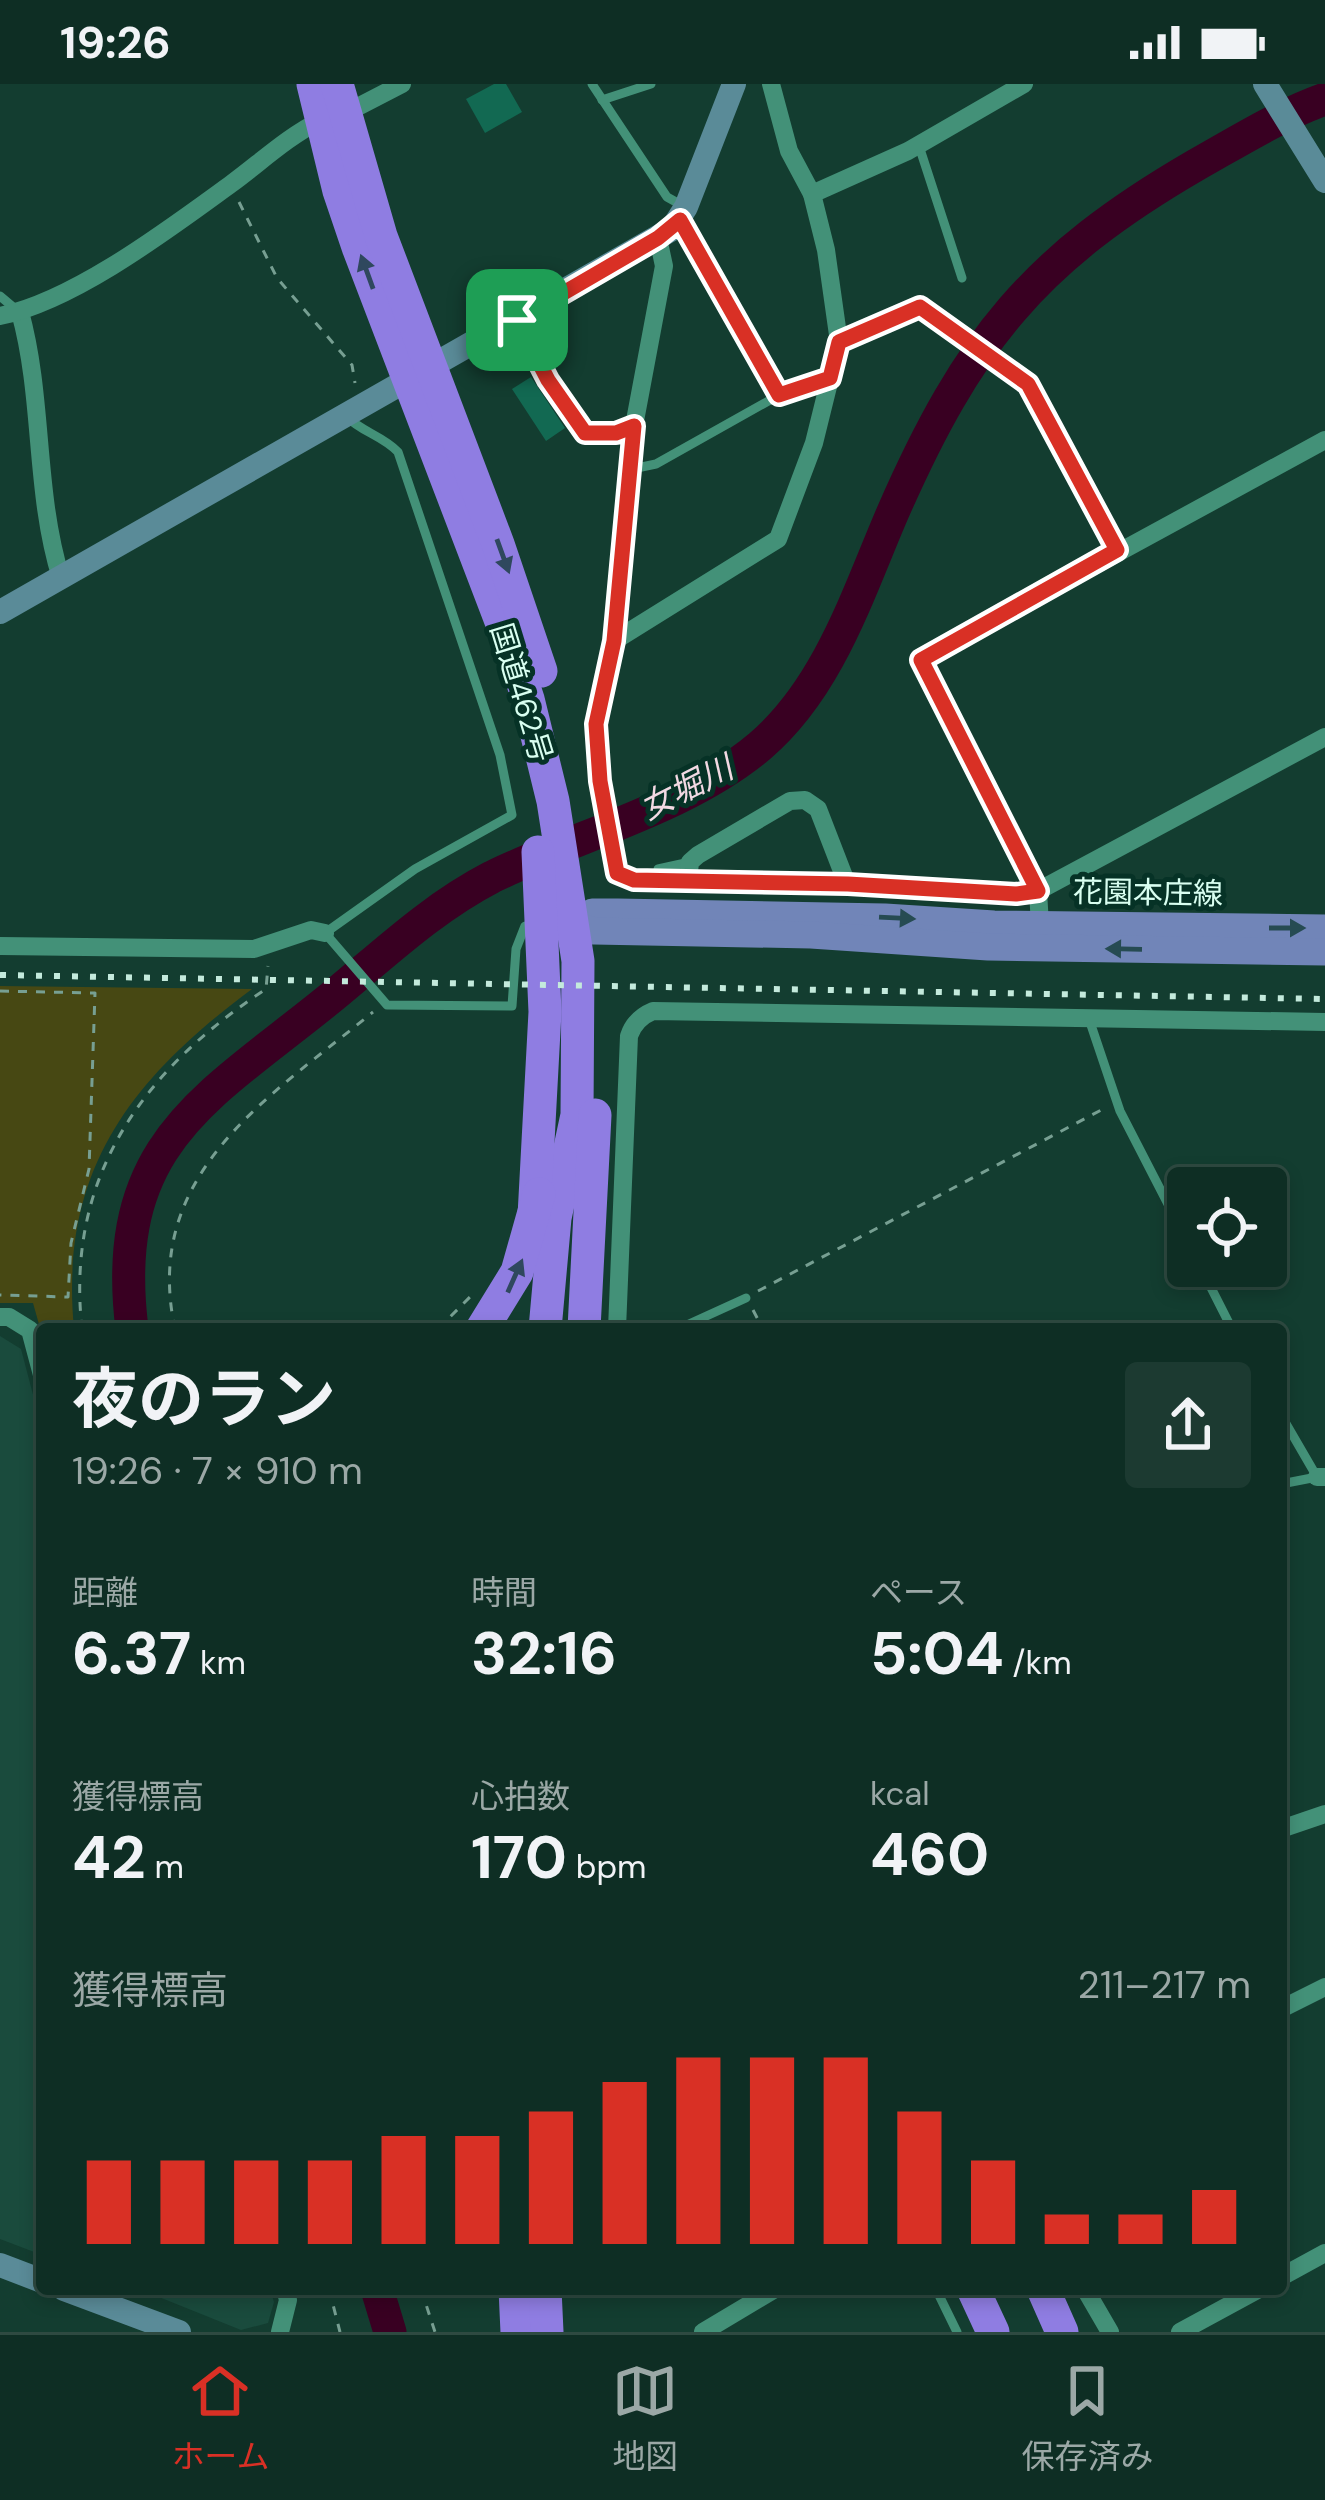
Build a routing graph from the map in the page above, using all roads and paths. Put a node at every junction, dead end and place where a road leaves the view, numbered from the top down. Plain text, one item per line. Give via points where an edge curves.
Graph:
1 (313, 84) edge
2 (402, 84) edge
3 (592, 84) edge
4 (651, 84) edge
5 (734, 84) edge
6 (771, 84) edge
7 (1024, 84) edge
8 (1269, 90) edge
9 (602, 100) junction
10 (334, 106) edge
11 (918, 145) junction
12 (1322, 177) edge
13 (230, 184) junction
14 (812, 194) junction
15 (683, 214) junction
16 (658, 238) junction
17 (962, 278) dead end
18 (0, 296) edge
19 (10, 314) edge
20 (517, 320) junction
21 (839, 342) junction
22 (418, 375) junction
23 (830, 378) junction
24 (779, 395) junction
25 (347, 417) junction
26 (634, 426) junction
27 (1325, 440) edge
28 (632, 470) junction
29 (1117, 550) junction
30 (61, 578) junction
31 (0, 612) edge
32 (614, 641) junction
33 (1325, 737) edge
34 (564, 796) junction
35 (690, 867) joint
36 (658, 868) dead end
37 (577, 879) junction
38 (848, 884) junction
39 (1038, 891) junction
40 (587, 923) junction
41 (1040, 925) junction
42 (525, 926) dead end
43 (1325, 928) edge
44 (327, 936) junction
45 (0, 946) edge
46 (270, 946) junction
47 (1325, 952) edge
48 (0, 991) edge
49 (382, 1002) junction
50 (1090, 1019) junction
51 (1325, 1022) edge
52 (1117, 1102) junction
53 (595, 1115) junction
54 (1167, 1202) edge
55 (535, 1216) junction
56 (1211, 1287) edge
57 (0, 1295) edge
58 (470, 1296) dead end
59 (746, 1298) junction
60 (0, 1317) edge
61 (82, 1323) edge
62 (174, 1323) edge
63 (444, 1323) edge
64 (486, 1323) edge
65 (546, 1323) edge
66 (566, 1323) edge
67 (584, 1323) edge
68 (617, 1323) edge
69 (691, 1323) edge
70 (761, 1323) edge
71 (1229, 1323) edge
72 (36, 1352) edge
73 (1287, 1424) edge
74 (1321, 1477) edge
75 (1287, 1483) edge
76 (1325, 1814) edge
77 (1287, 1827) edge
78 (1325, 1987) edge
79 (1287, 2006) edge
80 (1325, 2254) edge
81 (0, 2265) edge
82 (1287, 2274) edge
83 (36, 2279) edge
84 (80, 2295) edge
85 (287, 2295) edge
86 (331, 2295) edge
87 (424, 2295) edge
88 (514, 2295) edge
89 (545, 2295) edge
90 (763, 2295) edge
91 (939, 2295) edge
92 (976, 2295) edge
93 (999, 2295) edge
94 (1023, 2295) edge
95 (1045, 2295) edge
96 (1088, 2295) edge
97 (1248, 2295) edge
98 (178, 2332) edge
99 (280, 2332) edge
100 (340, 2332) edge
101 (436, 2332) edge
102 (517, 2332) edge
103 (547, 2332) edge
104 (703, 2332) edge
105 (957, 2332) edge
106 (993, 2332) edge
107 (1016, 2332) edge
108 (1038, 2332) edge
109 (1062, 2332) edge
110 (1110, 2332) edge
111 (1180, 2332) edge

1 - 10 highway, 国道462号
2 - 10 street
3 - 9 lane
4 - 9 lane
5 - 15 street
6 - 14 street via 789,151
7 - 11 street
8 - 12 street
9 - 15 lane
10 - 13 street
10 - 22 highway, 国道462号 via 381,236
11 - 14 street
11 - 17 lane
13 - 19 street via 101,271
13 - 25 path via 277,278 352,364
14 - 21 street
15 - 16 street
15 - 24 lane
16 - 20 street
16 - 26 street via 664,266
18 - 19 lane
19 - 30 street via 31,352 45,507
20 - 22 street
20 - 26 street via 585,433
21 - 23 street
21 - 29 path via 920,307 1015,374 1028,384
22 - 25 street
22 -> 34 highway, 国道462号 via 517,593 547,690
22 - 34 highway, 国道462号 via 453,495 454,534 509,695
23 - 24 lane
23 - 32 street via 778,539
24 - 28 lane
25 - 30 street
25 - 44 lane via 398,452 500,755 512,814 415,868
26 - 28 street
27 - 29 street
28 - 32 street
29 - 39 street via 921,660
30 - 31 street
32 - 34 street
33 - 39 street
34 - 37 highway
34 - 37 highway, 国道462号
35 - 36 lane
35 - 38 street via 790,800 805,800 818,809
37 - 38 street via 617,873 634,880
37 - 40 highway, 国道462号
37 - 55 highway via 544,1089
38 - 39 street
39 - 41 street
40 -> 41 main road, 花園本庄線 via 885,917
47 -> 40 main road, 花園本庄線 via 988,947
40 - 53 highway, 国道462号
40 - 55 highway via 562,942 559,956 550,1138
40 - 65 highway, 国道462号 via 577,1115
41 -> 43 main road, 花園本庄線
42 - 49 lane via 512,1006
44 - 46 street via 311,930
44 - 49 lane
45 - 46 street
46 - 61 path via 266,989 153,1082 107,1162 85,1234
48 - 57 path via 95,993 88,1169 70,1243 68,1297
49 - 62 path via 244,1118 201,1172 173,1239 167,1294
50 - 51 street
50 - 52 lane
50 - 68 street via 688,1005 653,1011 629,1036
52 - 54 lane
52 - 59 path
53 - 66 highway, 国道462号
53 - 67 highway
64 -> 55 highway via 517,1273
56 - 71 lane
58 - 63 path
59 - 69 lane
59 - 70 path
60 - 72 street via 30,1330
73 - 74 lane
74 - 75 lane
76 - 77 street
78 - 79 street
80 - 82 street
81 - 83 street
84 - 98 street
85 - 99 street
86 - 100 path
87 - 101 path
88 - 102 highway
89 - 103 highway
90 - 104 street
91 - 105 lane
92 - 106 highway
93 - 107 highway
94 - 108 highway
95 - 109 highway
96 - 110 street
97 - 111 street

